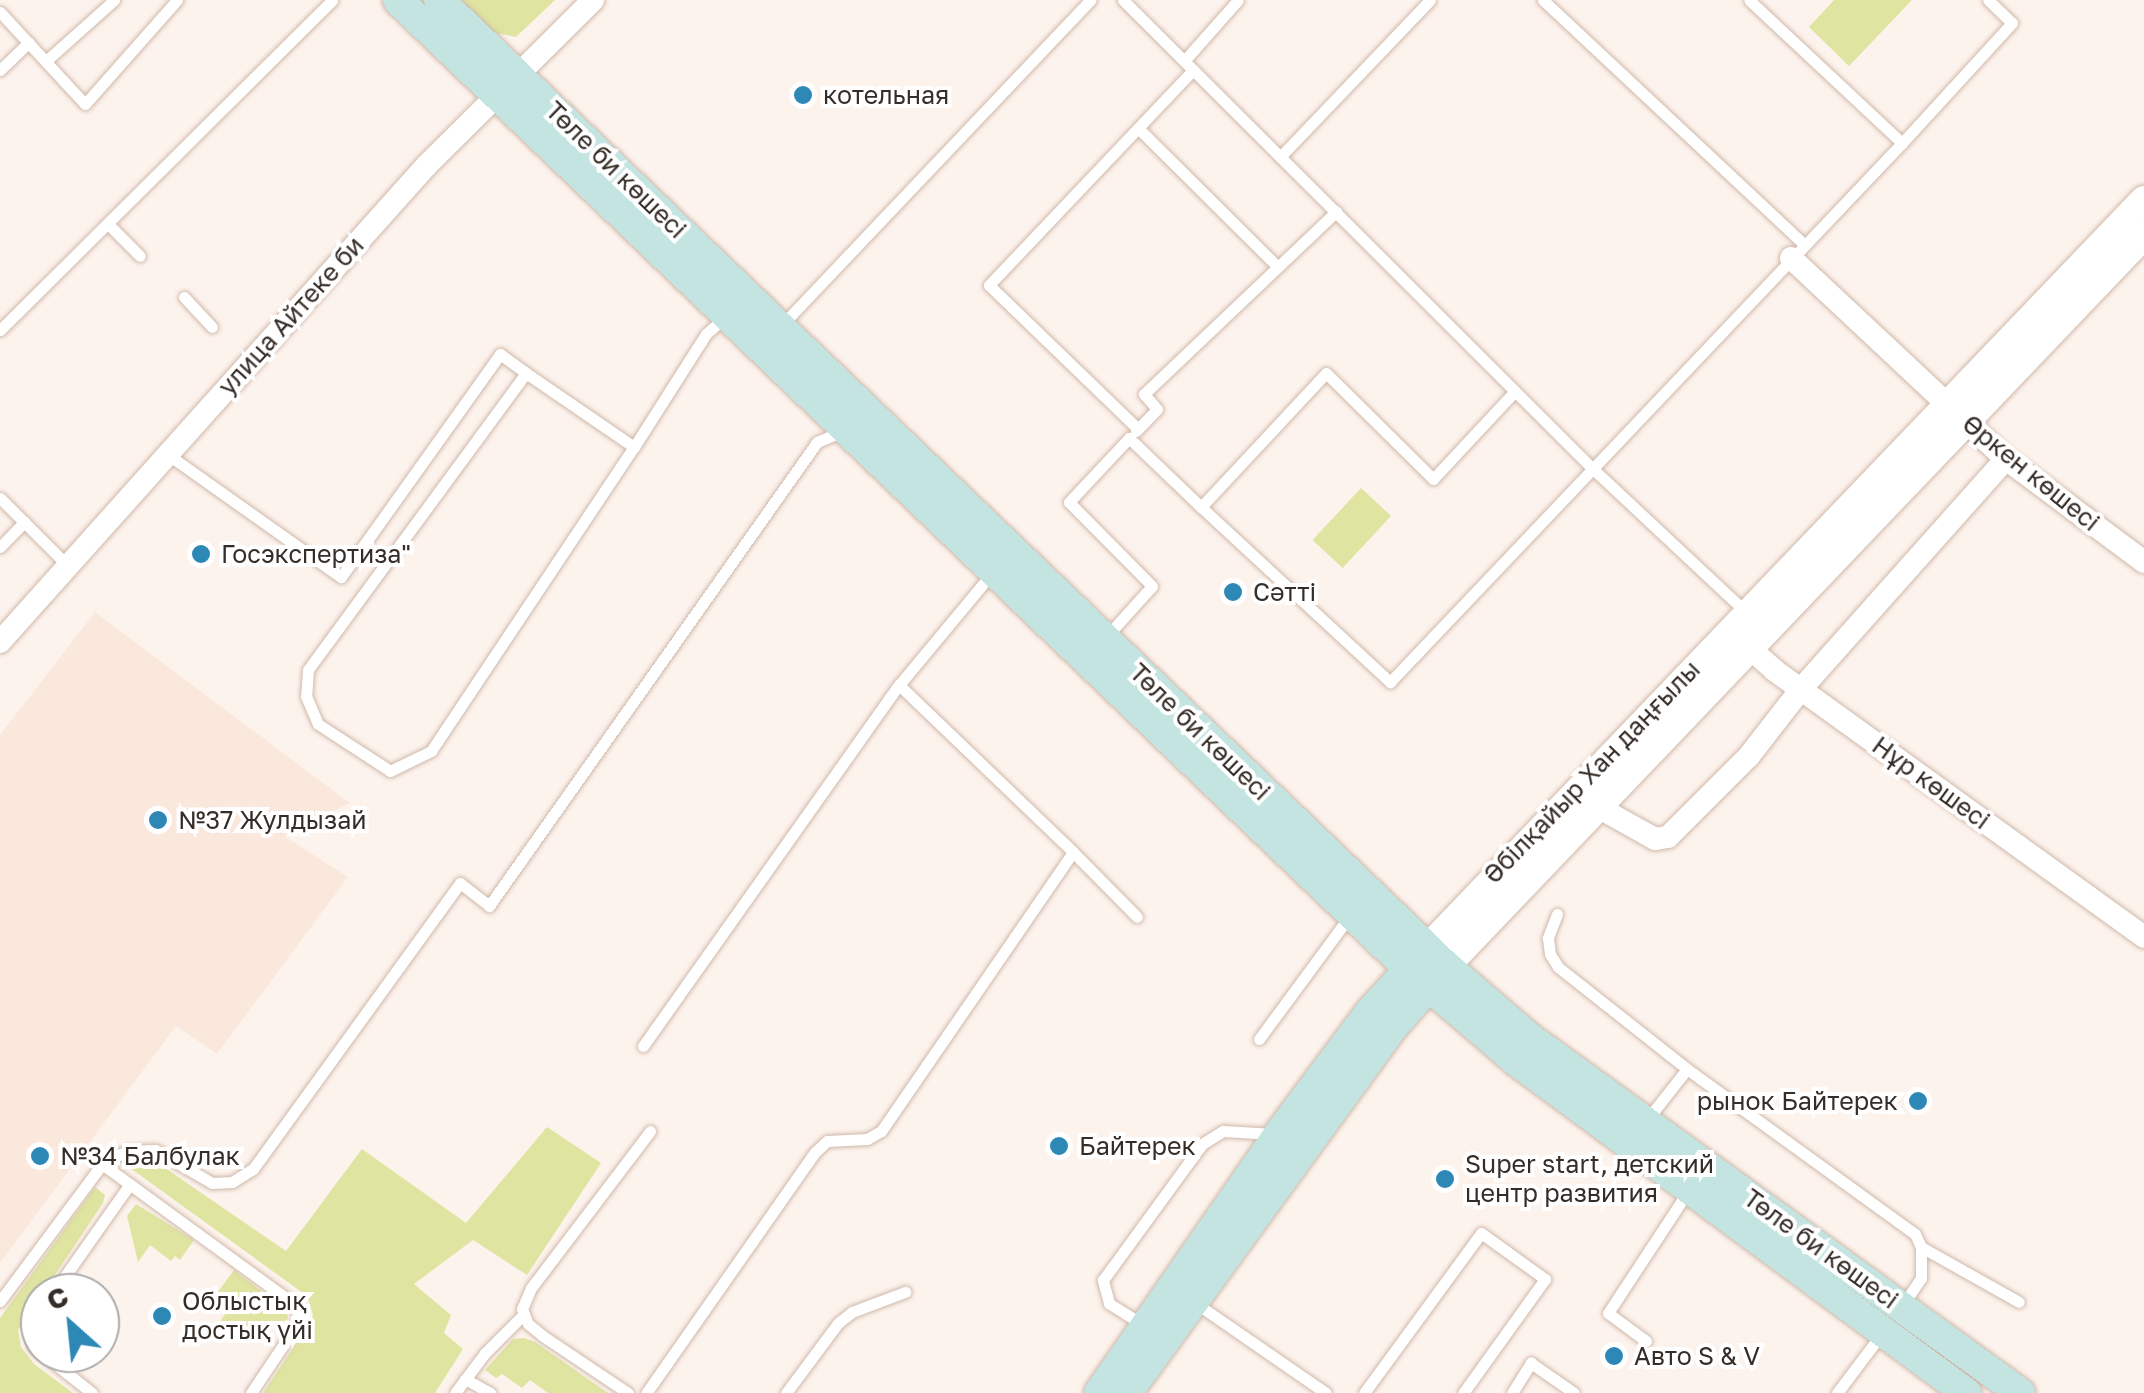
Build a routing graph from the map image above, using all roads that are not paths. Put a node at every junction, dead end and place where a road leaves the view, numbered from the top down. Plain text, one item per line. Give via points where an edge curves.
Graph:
1 (114, 0) edge
2 (177, 0) edge
3 (332, 0) edge
4 (398, 0) edge
5 (440, 0) edge
6 (592, 0) edge
7 (1090, 0) edge
8 (1123, 0) edge
9 (1238, 0) edge
10 (1430, 0) edge
11 (1542, 0) edge
12 (1750, 0) edge
13 (1988, 0) edge
14 (0, 12) edge
15 (29, 42) junction
16 (47, 60) junction
17 (1188, 65) junction
18 (0, 70) edge
19 (507, 85) junction
20 (1138, 128) junction
21 (1902, 143) junction
22 (1280, 157) junction
23 (2144, 200) edge
24 (1336, 212) junction
25 (108, 224) junction
26 (2144, 236) edge
27 (1798, 251) junction
28 (140, 256) dead end
29 (1278, 267) junction
30 (184, 297) dead end
31 (726, 315) junction
32 (212, 326) dead end
33 (780, 327) junction
34 (0, 330) edge
35 (526, 373) junction
36 (1515, 391) junction
37 (1957, 412) junction
38 (845, 429) junction
39 (1134, 433) junction
40 (634, 447) junction
41 (168, 454) junction
42 (2006, 459) junction
43 (1592, 468) junction
44 (0, 498) edge
45 (1200, 507) junction
46 (24, 522) junction
47 (0, 548) edge
48 (2144, 562) edge
49 (67, 565) junction
50 (996, 569) junction
51 (1746, 612) junction
52 (1104, 639) junction
53 (0, 642) edge
54 (1748, 647) junction
55 (900, 685) junction
56 (1800, 690) junction
57 (1596, 806) junction
58 (1073, 852) junction
59 (1351, 914) junction
60 (1557, 914) dead end
61 (1137, 917) dead end
62 (2144, 937) edge
63 (1428, 968) junction
64 (1259, 1039) dead end
65 (643, 1046) dead end
66 (1687, 1069) junction
67 (1646, 1121) junction
68 (650, 1131) dead end
69 (1278, 1134) junction
70 (102, 1164) junction
71 (130, 1184) junction
72 (1690, 1188) junction
73 (1921, 1248) junction
74 (67, 1273) edge
75 (905, 1292) dead end
76 (1182, 1294) junction
77 (0, 1301) edge
78 (2018, 1302) dead end
79 (524, 1314) junction
80 (1893, 1318) junction
81 (1145, 1326) junction
82 (1646, 1342) dead end
83 (67, 1373) edge
84 (465, 1379) junction
85 (92, 1393) edge
86 (251, 1393) edge
87 (454, 1393) edge
88 (490, 1393) edge
89 (628, 1393) edge
90 (646, 1393) edge
91 (786, 1393) edge
92 (1099, 1393) edge
93 (1126, 1393) edge
94 (1326, 1393) edge
95 (1364, 1393) edge
96 (1463, 1393) edge
97 (1512, 1393) edge
98 (1574, 1393) edge
99 (1836, 1393) edge
100 (1966, 1393) edge
101 (2020, 1393) edge

1 - 16 lane
2 - 16 lane via 85,104
3 - 25 lane
4 - 19 main road, Төле би көшесі
5 - 19 main road, Төле би көшесі
6 - 19 street, улица Айтеке би
7 - 33 lane
8 - 17 lane
9 - 17 lane
10 - 22 lane
11 - 27 lane
12 - 21 lane
13 - 21 lane via 2012,23
14 - 15 lane
15 - 16 lane
15 - 18 lane
17 - 20 lane
17 - 22 lane
19 - 31 main road, Төле би көшесі
19 - 33 main road, Төле би көшесі
19 - 41 street, улица Айтеке би
20 - 29 lane
20 - 39 lane via 989,285
21 - 27 lane
22 - 24 lane
23 - 37 street, Әбілқайыр Хан даңғылы
24 - 29 lane
24 - 36 lane
25 - 28 lane
25 - 34 lane
26 - 37 street, Әбілқайыр Хан даңғылы
27 - 37 street, Өркен көшесі
27 - 43 lane
29 - 39 lane via 1144,394 1157,409
30 - 32 lane
31 - 38 main road, Төле би көшесі
31 - 40 lane via 706,334
33 - 52 main road, Төле би көшесі
35 - 40 lane
35 - 40 lane via 308,670 306,696 318,724 390,771 431,751
35 - 41 lane via 500,354 341,577
36 - 43 lane
36 - 45 lane via 1433,479 1326,373
37 - 42 street, Өркен көшесі
37 - 51 street, Әбілқайыр Хан даңғылы
37 - 54 street, Әбілқайыр Хан даңғылы
38 - 50 main road, Төле би көшесі
38 - 70 lane via 817,442 489,906 460,883 253,1169 232,1182 212,1183 155,1150 126,1151
39 - 45 lane
39 - 52 lane via 1069,502 1152,586
41 - 49 street, улица Айтеке би
42 - 48 street, Өркен көшесі
42 - 56 street
43 - 45 lane via 1390,682
43 - 51 lane
44 - 46 lane
46 - 47 lane
46 - 49 lane
49 - 53 street, улица Айтеке би
50 - 55 lane
50 - 59 main road, Төле би көшесі
51 - 54 street
51 - 63 street, Әбілқайыр Хан даңғылы
52 - 63 main road, Төле би көшесі
54 - 56 street, Нұр көшесі
54 - 57 street, Әбілқайыр Хан даңғылы
55 - 58 lane
55 - 65 lane
56 - 57 street via 1749,756 1668,837 1654,839
56 - 62 street, Нұр көшесі
57 - 63 street, Әбілқайыр Хан даңғылы
58 - 61 lane
58 - 90 lane via 881,1131 827,1142 814,1152
59 - 63 main road, Төле би көшесі
59 - 64 lane
60 - 66 lane via 1548,938 1558,967
63 - 67 main road, Төле би көшесі
63 - 69 main road, Әбілқайыр Хан даңғылы
63 - 72 main road, Төле би көшесі via 1515,1060
63 - 76 main road, Әбілқайыр Хан даңғылы via 1392,1028
66 - 67 lane
66 - 73 lane via 1915,1234
67 - 80 main road, Төле би көшесі
68 - 79 lane via 530,1288
69 - 76 main road, Әбілқайыр Хан даңғылы
69 - 81 lane via 1223,1132 1202,1144 1103,1280 1109,1304
70 - 71 lane
70 - 77 lane
71 - 74 lane
71 - 86 lane via 297,1306 298,1324
72 - 80 main road, Төле би көшесі
72 - 82 lane via 1608,1313
73 - 78 lane
73 - 80 lane via 1920,1278
75 - 91 lane via 838,1322
76 - 81 main road, Әбілқайыр Хан даңғылы
76 - 93 main road, Әбілқайыр Хан даңғылы
76 - 94 lane
79 - 84 lane
79 - 89 lane via 543,1336
80 - 99 lane
80 - 100 main road, Төле би көшесі
80 - 101 main road, Төле би көшесі
81 - 92 main road, Әбілқайыр Хан даңғылы
83 - 85 lane
84 - 87 lane
84 - 88 lane
95 - 96 lane via 1481,1233 1545,1279
97 - 98 lane via 1532,1363

